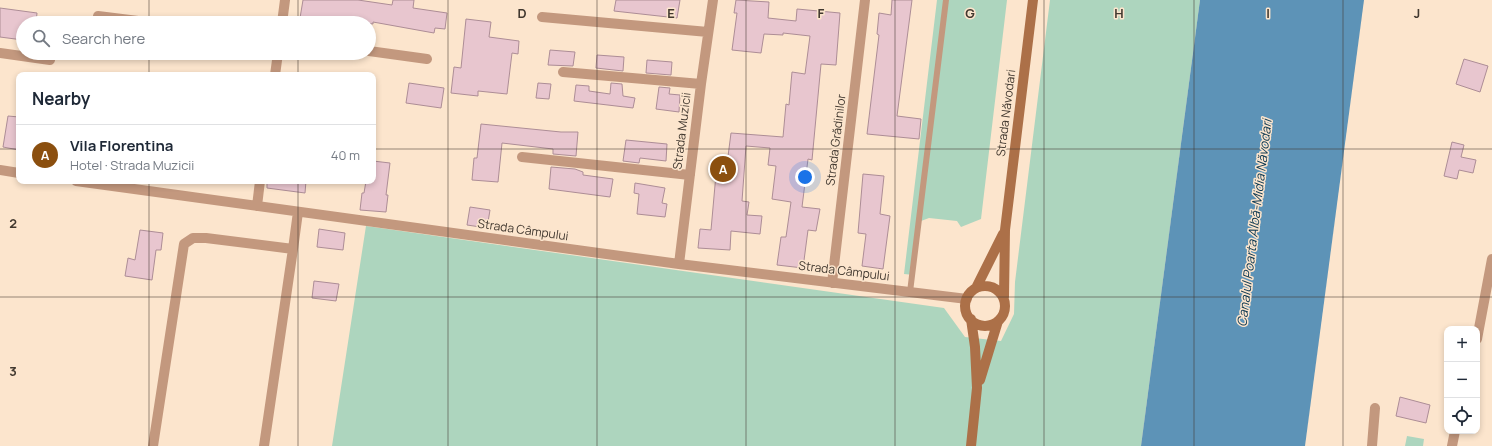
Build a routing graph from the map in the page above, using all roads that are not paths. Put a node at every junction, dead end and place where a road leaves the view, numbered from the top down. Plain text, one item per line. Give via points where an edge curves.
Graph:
1 (285, 0) edge
2 (713, 0) edge
3 (865, 0) edge
4 (946, 0) edge
5 (1033, 0) edge
6 (283, 16) edge
7 (542, 17) dead end
8 (708, 32) junction
9 (376, 52) edge
10 (0, 53) edge
11 (16, 55) edge
12 (427, 59) dead end
13 (277, 60) edge
14 (275, 72) edge
15 (563, 72) dead end
16 (701, 84) junction
17 (522, 157) dead end
18 (0, 170) edge
19 (16, 173) edge
20 (690, 175) junction
21 (98, 184) edge
22 (260, 184) edge
23 (257, 206) junction
24 (298, 212) junction
25 (1004, 230) junction
26 (293, 249) junction
27 (1492, 258) edge
28 (679, 264) junction
29 (832, 283) junction
30 (976, 288) junction
31 (910, 292) junction
32 (1004, 297) junction
33 (966, 299) junction
34 (971, 319) junction
35 (998, 321) junction
36 (1479, 326) edge
37 (978, 388) junction
38 (1375, 408) dead end
39 (1454, 434) edge
40 (153, 446) edge
41 (264, 446) edge
42 (971, 446) edge
43 (1372, 446) edge
44 (1452, 446) edge

1 - 6 street
2 - 8 street, Strada Muzicii
3 - 29 street, Strada Grădinilor
4 - 31 lane
5 - 25 main road, Strada Năvodari
7 - 8 street
8 - 16 street, Strada Muzicii
9 - 12 street
10 - 11 street
13 - 14 street
15 - 16 street
16 - 20 street, Strada Muzicii
17 - 20 street
18 - 19 street
20 - 28 street, Strada Muzicii
21 - 23 street, Strada Câmpului
22 - 23 street
23 - 24 street, Strada Câmpului
24 - 26 street
24 - 28 street, Strada Câmpului
25 - 30 main road, Strada Năvodari
25 - 32 main road, Strada Năvodari
26 - 40 street via 206,238 193,238 184,244
26 - 41 street
27 - 36 street
28 - 29 street, Strada Câmpului
29 - 31 street, Strada Câmpului
30 - 32 main road via 988,286
30 - 33 main road
31 - 33 street, Strada Câmpului
32 - 35 main road via 1005,310
33 - 34 main road via 965,308
34 - 35 main road via 986,326
34 - 37 main road
35 - 37 main road
37 - 42 main road
38 - 43 street
39 - 44 street

